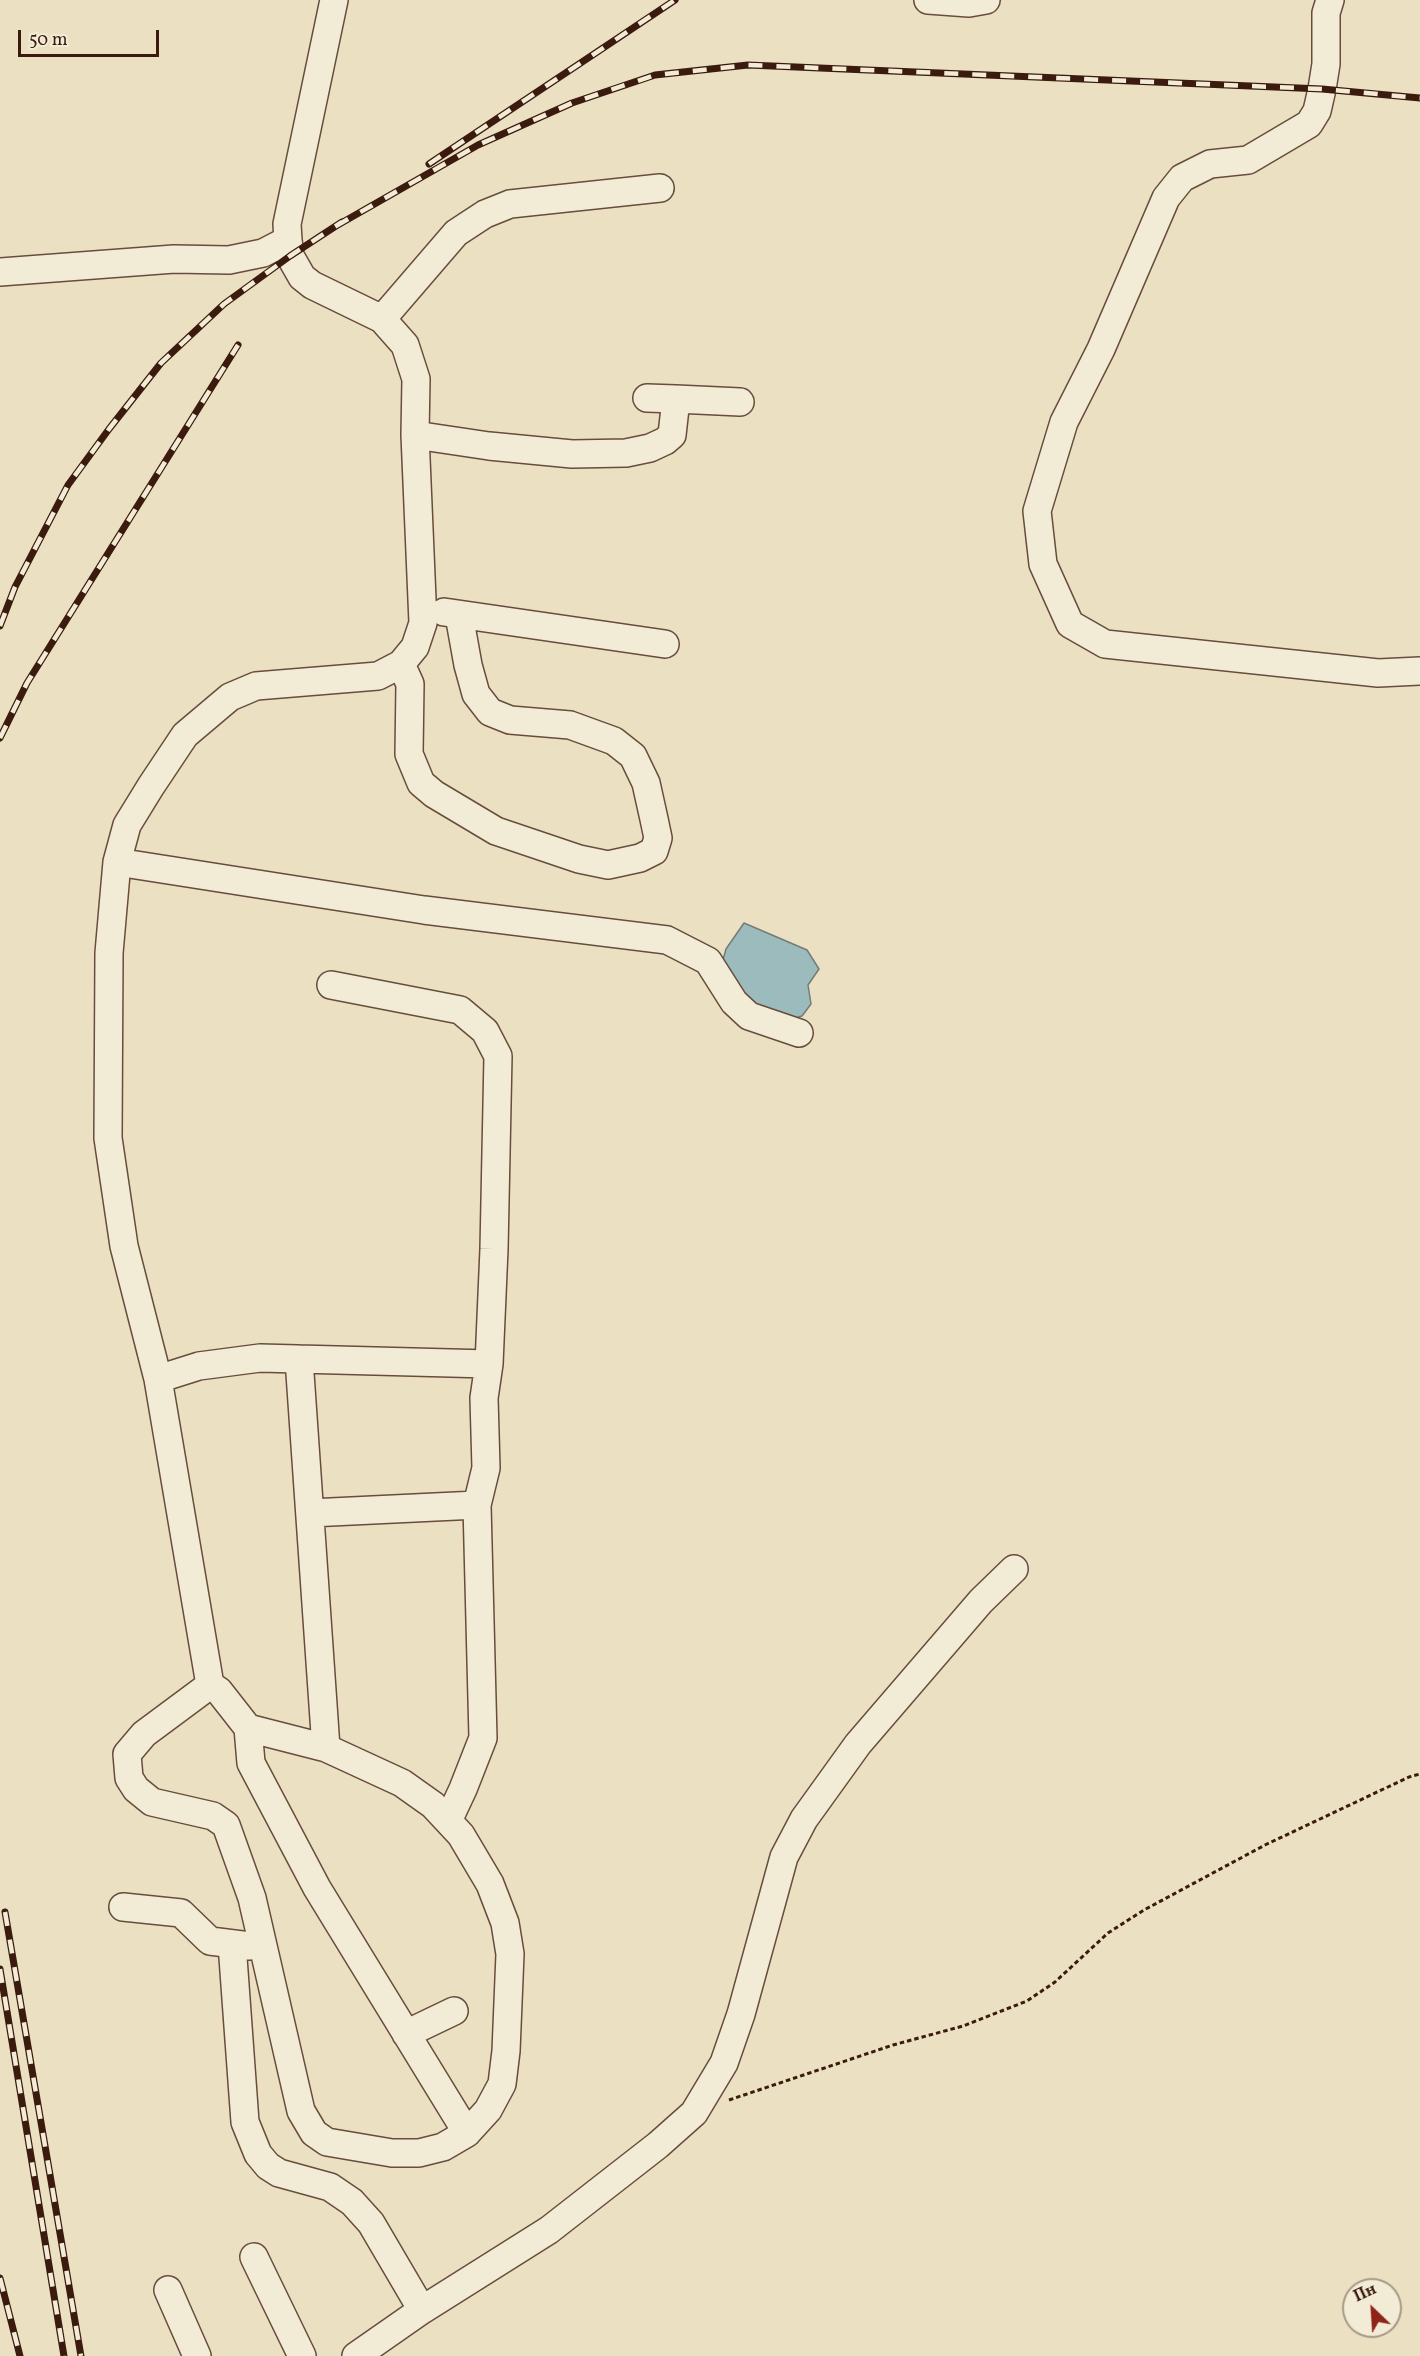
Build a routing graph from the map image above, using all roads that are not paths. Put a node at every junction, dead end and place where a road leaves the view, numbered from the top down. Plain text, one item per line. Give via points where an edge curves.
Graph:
1 (334, 0) edge
2 (928, 0) edge
3 (986, 0) edge
4 (1330, 0) edge
5 (660, 188) dead end
6 (288, 240) junction
7 (0, 272) edge
8 (382, 319) junction
9 (647, 398) dead end
10 (676, 399) junction
11 (740, 402) dead end
12 (415, 435) junction
13 (423, 609) junction
14 (459, 615) junction
15 (665, 644) dead end
16 (401, 664) junction
17 (1420, 671) edge
18 (117, 862) junction
19 (331, 985) dead end
20 (799, 1033) dead end
21 (299, 1359) junction
22 (489, 1364) junction
23 (158, 1378) junction
24 (477, 1505) junction
25 (310, 1513) junction
26 (1014, 1569) dead end
27 (210, 1685) junction
28 (248, 1728) junction
29 (326, 1748) junction
30 (448, 1821) junction
31 (123, 1906) dead end
32 (232, 1944) junction
33 (264, 1948) junction
34 (454, 2010) dead end
35 (406, 2034) junction
36 (467, 2133) junction
37 (254, 2257) dead end
38 (168, 2290) dead end
39 (422, 2310) junction
40 (197, 2356) edge
41 (302, 2356) edge
42 (356, 2356) edge

1 - 6 lane via 286,224
2 - 3 lane
4 - 17 lane via 1322,89 1309,124 1248,160 1210,164 1182,178 1166,198 1101,349 1064,422 1037,511 1043,564 1070,624 1105,644 1378,673
5 - 8 lane via 510,204 484,214 456,232
6 - 7 lane via 263,253 229,260 174,259
6 - 8 lane via 290,255 307,281
8 - 12 lane via 405,345 416,379
9 - 10 lane
10 - 11 lane
10 - 12 lane via 672,435 650,448 626,453 572,454
12 - 13 lane
13 - 14 lane
13 - 16 lane via 415,647
14 - 15 lane
14 - 16 lane via 476,694 490,712 510,720 570,725 614,741 633,756 646,783 654,819 658,838 654,851 608,865 579,858 496,831 434,794 421,783 409,754 410,684
16 - 18 lane via 378,676 256,686 230,698 185,735 156,777 127,825
18 - 20 lane via 424,910 667,940 708,960 734,1002 749,1016
18 - 23 lane via 109,952 108,1138 124,1246
19 - 22 lane via 460,1010 485,1030 498,1056
21 - 22 lane
21 - 23 lane via 260,1358 199,1366
21 - 25 lane
22 - 24 lane via 484,1398 486,1468
23 - 27 lane
24 - 25 lane
24 - 30 lane via 483,1738
25 - 29 lane
26 - 39 lane via 981,1601 858,1744 804,1819 781,1868 724,2063 694,2113 549,2230
27 - 28 lane
27 - 33 lane via 144,1734 127,1754 129,1778 152,1802 213,1816 226,1825 252,1898
28 - 29 lane
28 - 35 lane via 251,1763 317,1888
29 - 30 lane via 402,1783
30 - 36 lane via 461,1835 490,1884 505,1923 510,1954 502,2084 488,2110
31 - 32 lane via 181,1912 210,1941
32 - 33 lane
32 - 39 lane via 245,2122 258,2154 279,2174 330,2187 352,2202 371,2223
33 - 36 lane via 301,2111 314,2133 327,2142 392,2153 443,2147
34 - 35 lane
35 - 36 lane
37 - 41 lane
38 - 40 lane
39 - 42 lane

